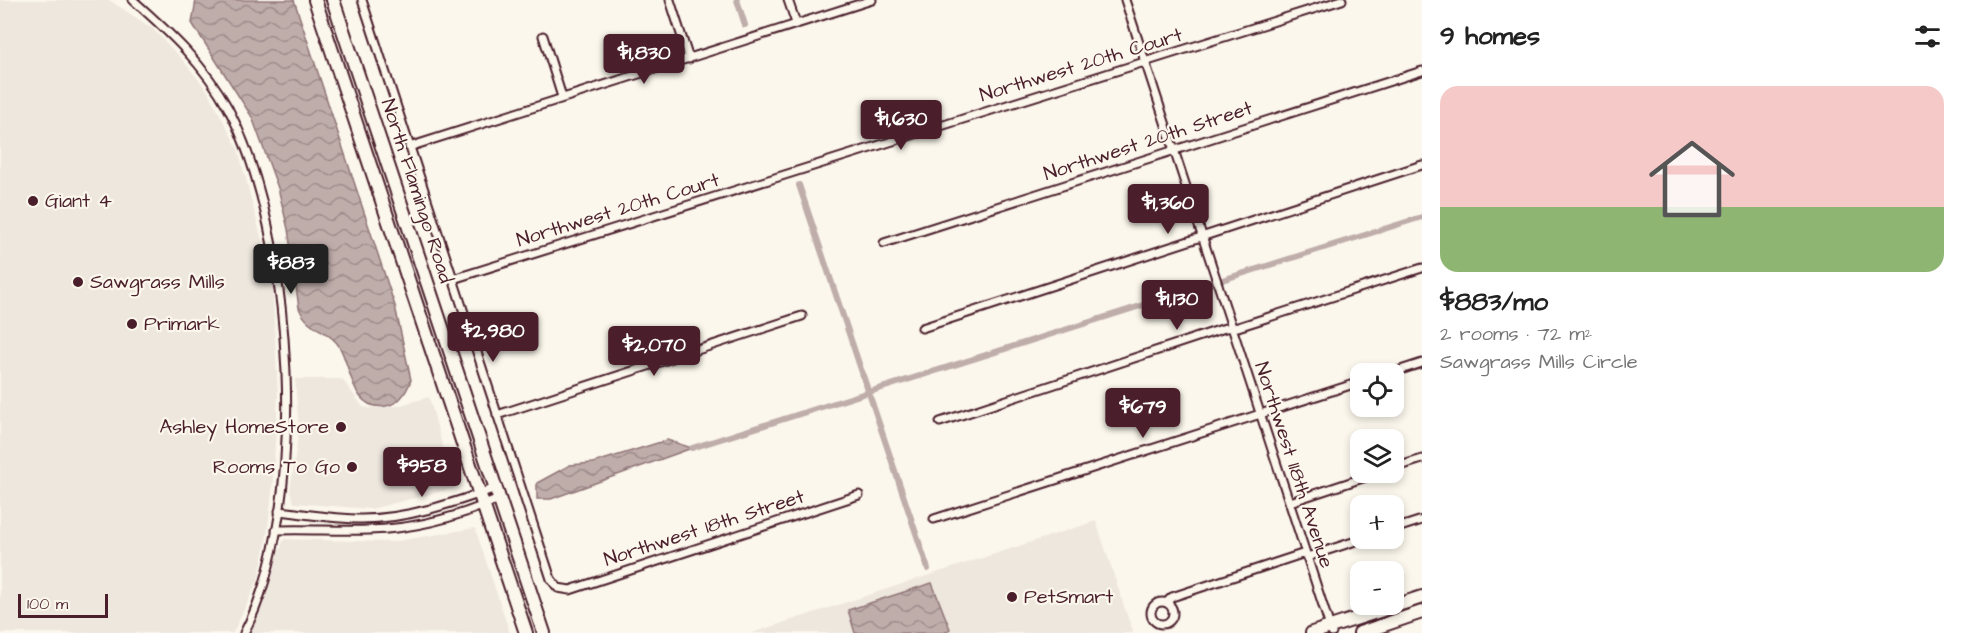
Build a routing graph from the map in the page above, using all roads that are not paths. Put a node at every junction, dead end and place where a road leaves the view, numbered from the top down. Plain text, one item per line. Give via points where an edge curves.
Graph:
1 (133, 0) edge
2 (315, 0) edge
3 (333, 0) edge
4 (362, 0) edge
5 (670, 0) edge
6 (788, 0) edge
7 (872, 0) edge
8 (1125, 0) edge
9 (1342, 0) edge
10 (796, 23) junction
11 (543, 36) dead end
12 (689, 59) junction
13 (1145, 62) junction
14 (1422, 71) edge
15 (562, 98) junction
16 (409, 147) junction
17 (1175, 150) junction
18 (1422, 165) edge
19 (1203, 237) junction
20 (884, 243) dead end
21 (1422, 268) edge
22 (453, 279) junction
23 (802, 316) dead end
24 (1232, 327) junction
25 (922, 328) dead end
26 (1422, 363) edge
27 (1404, 369) edge
28 (1350, 385) edge
29 (1261, 414) junction
30 (497, 415) junction
31 (940, 422) dead end
32 (1422, 459) edge
33 (1404, 465) edge
34 (1350, 482) edge
35 (498, 494) junction
36 (859, 495) dead end
37 (481, 500) junction
38 (1290, 502) junction
39 (279, 511) junction
40 (934, 519) dead end
41 (1422, 520) edge
42 (1404, 526) edge
43 (276, 530) junction
44 (1350, 542) edge
45 (1306, 555) junction
46 (1422, 597) edge
47 (1167, 602) dead end
48 (1422, 612) edge
49 (1331, 630) edge
50 (244, 633) edge
51 (526, 633) edge
52 (544, 633) edge
53 (1312, 633) edge
54 (1360, 633) edge

1 - 39 street via 196,60 228,108 255,176 276,263 285,368 287,427
2 - 37 highway, North Flamingo Road
3 - 35 highway, North Flamingo Road
4 - 16 street
5 - 12 street
6 - 10 street
7 - 10 street
8 - 13 street, Northwest 118th Avenue
9 - 13 street, Northwest 20th Court
10 - 12 street
11 - 15 street
12 - 15 street
13 - 17 street, Northwest 118th Avenue
13 - 22 street, Northwest 20th Court
14 - 17 street, Northwest 20th Street
15 - 16 street
16 - 22 street
17 - 19 street, Northwest 118th Avenue
17 - 20 street, Northwest 20th Street
18 - 19 street
19 - 24 street, Northwest 118th Avenue
19 - 25 street
21 - 24 street
22 - 30 street
23 - 30 street
24 - 29 street, Northwest 118th Avenue
24 - 31 street
26 - 27 street
28 - 29 street
29 - 38 street, Northwest 118th Avenue
29 - 40 street
30 - 36 street, Northwest 18th Street via 551,579 558,588 570,590
32 - 33 street
34 - 38 street
35 - 37 street
35 - 37 street
35 - 52 highway, North Flamingo Road
37 - 39 street via 361,519
37 - 43 street via 445,519 405,526
37 - 51 highway, North Flamingo Road
38 - 45 street, Northwest 118th Avenue
39 - 43 street
41 - 42 street
43 - 50 street via 262,594
44 - 45 street
45 - 47 street via 1172,597
45 - 49 street, Northwest 118th Avenue
46 - 49 highway
48 - 54 highway
49 - 53 highway

